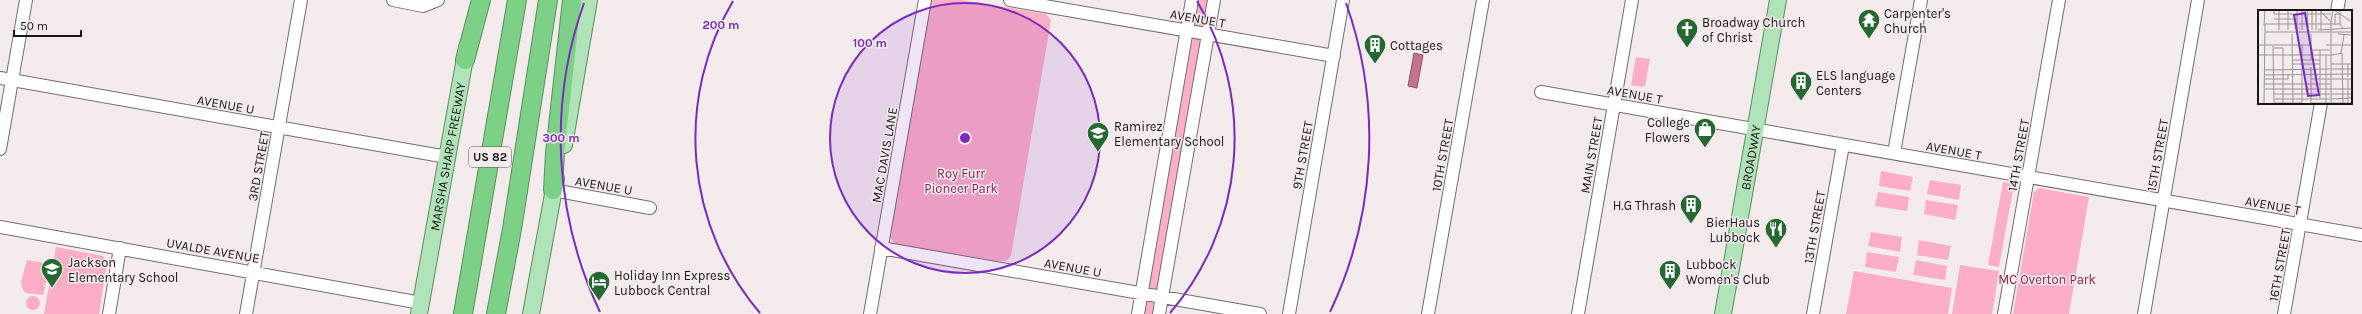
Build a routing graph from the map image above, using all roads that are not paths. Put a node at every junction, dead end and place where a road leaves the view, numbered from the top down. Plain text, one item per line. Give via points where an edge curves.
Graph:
1 (26, 0) edge
2 (301, 0) edge
3 (393, 0) edge
4 (438, 0) edge
5 (475, 0) edge
6 (481, 0) edge
7 (517, 0) edge
8 (548, 0) edge
9 (572, 0) edge
10 (589, 0) edge
11 (925, 0) edge
12 (1010, 0) edge
13 (1192, 0) edge
14 (1214, 0) edge
15 (1343, 0) edge
16 (1482, 0) edge
17 (1632, 0) edge
18 (1778, 0) edge
19 (1921, 0) edge
20 (2059, 0) edge
21 (2198, 0) edge
22 (2339, 0) edge
23 (1063, 5) edge
24 (2337, 10) edge
25 (1187, 31) junction
26 (1208, 34) junction
27 (1334, 56) junction
28 (465, 60) junction
29 (0, 78) edge
30 (12, 80) junction
31 (1541, 92) dead end
32 (2321, 104) edge
33 (1614, 105) junction
34 (279, 127) junction
35 (1755, 130) junction
36 (1842, 145) junction
37 (0, 149) edge
38 (1894, 153) junction
39 (447, 157) junction
40 (2028, 177) junction
41 (553, 190) junction
42 (2163, 200) junction
43 (650, 208) dead end
44 (2300, 224) junction
45 (0, 227) edge
46 (2362, 235) edge
47 (120, 248) junction
48 (881, 248) junction
49 (253, 272) junction
50 (1142, 293) junction
51 (1162, 297) junction
52 (420, 308) edge
53 (109, 314) edge
54 (246, 314) edge
55 (463, 314) edge
56 (496, 314) edge
57 (532, 314) edge
58 (870, 314) edge
59 (1138, 314) edge
60 (1159, 314) edge
61 (1260, 314) edge
62 (1288, 314) edge
63 (1428, 314) edge
64 (1578, 314) edge
65 (1723, 314) edge
66 (1813, 314) edge
67 (2004, 314) edge
68 (2144, 314) edge
69 (2284, 314) edge

1 - 30 street
2 - 34 street, 3RD STREET
3 - 4 street via 423,6
5 - 28 main road, MARSHA SHARP FREEWAY
6 - 28 highway
7 - 55 highway, US 82
8 - 56 highway, US 82
9 - 41 highway
10 - 41 main road via 563,150
11 - 48 street, MAC DAVIS LANE
12 - 23 street, AVENUE T
13 - 25 street
14 - 26 street
15 - 27 street, 9TH STREET
16 - 63 street, 10TH STREET
17 - 33 street, MAIN STREET
18 - 35 main road, BROADWAY
19 - 38 street
20 - 40 street, 14TH STREET
21 - 42 street, 15TH STREET
22 - 24 street
23 - 25 street, AVENUE T
25 - 26 street, AVENUE T
25 - 50 street
26 - 27 street, AVENUE T
26 - 51 street
27 - 62 street, 9TH STREET
28 - 39 main road, MARSHA SHARP FREEWAY
29 - 30 street, AVENUE U
30 - 34 street, AVENUE U
30 - 37 street
31 - 33 street, AVENUE T
32 - 44 street, 16TH STREET
33 - 35 street, AVENUE T
33 - 64 street, MAIN STREET
34 - 39 street, AVENUE U
34 - 49 street, 3RD STREET
35 - 36 street, AVENUE T
35 - 65 main road, BROADWAY
36 - 38 street, AVENUE T
36 - 66 street, 13TH STREET
38 - 40 street, AVENUE T
39 - 52 main road, MARSHA SHARP FREEWAY
40 - 42 street, AVENUE T
40 - 67 street, 14TH STREET
41 - 43 street, AVENUE U
41 - 57 main road
42 - 44 street, AVENUE T
42 - 68 street, 15TH STREET
44 - 46 street, AVENUE T
44 - 69 street, 16TH STREET
45 - 47 street, UVALDE AVENUE
47 - 49 street, UVALDE AVENUE
47 - 53 street
48 - 50 street, AVENUE U
48 - 58 street, MAC DAVIS LANE
49 - 52 street, UVALDE AVENUE
49 - 54 street, 3RD STREET
50 - 51 street, AVENUE U
50 - 59 street
51 - 60 street
51 - 61 street, AVENUE U

